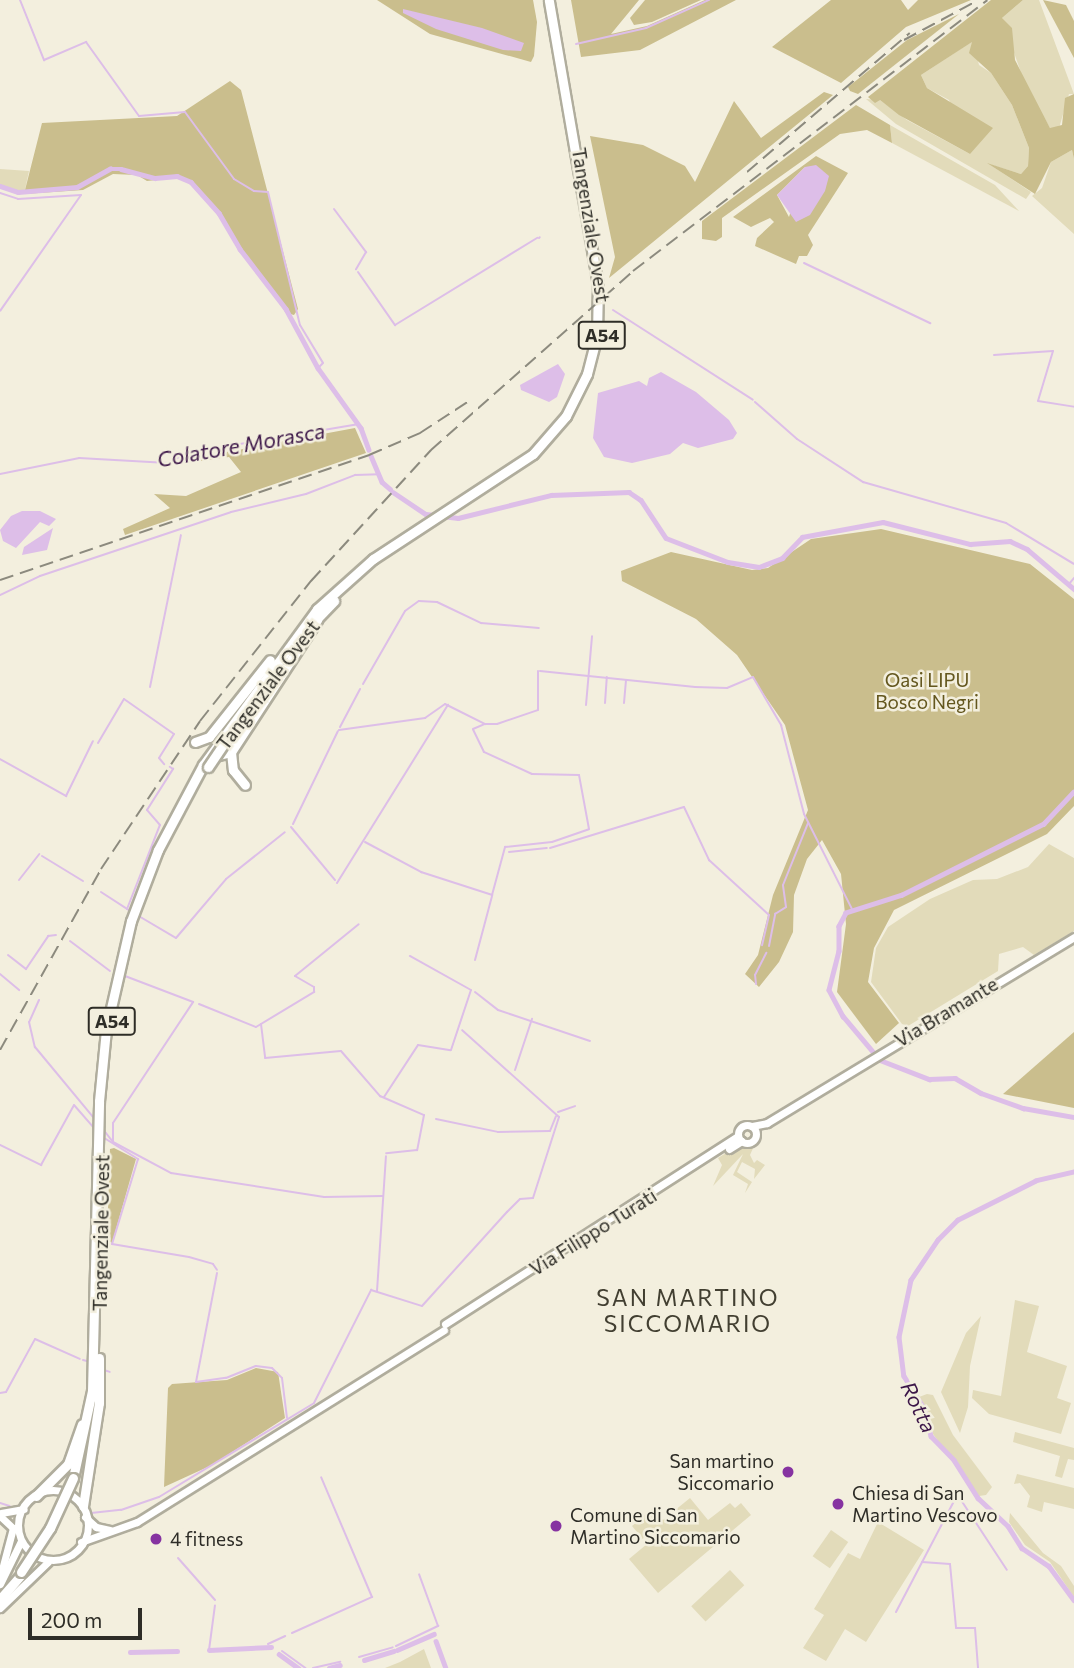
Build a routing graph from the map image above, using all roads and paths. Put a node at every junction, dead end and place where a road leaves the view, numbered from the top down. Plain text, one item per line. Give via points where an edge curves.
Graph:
1 (552, 0) edge
2 (320, 611) junction
3 (209, 737) junction
4 (195, 742) dead end
5 (231, 752) junction
6 (245, 785) dead end
7 (1074, 937) edge
8 (755, 1130) junction
9 (740, 1138) junction
10 (97, 1331) junction
11 (36, 1496) junction
12 (83, 1506) junction
13 (25, 1508) junction
14 (0, 1514) edge
15 (85, 1517) junction
16 (121, 1529) junction
17 (19, 1530) junction
18 (22, 1541) junction
19 (81, 1542) junction
20 (48, 1562) junction
21 (0, 1577) edge
22 (0, 1584) edge
23 (0, 1598) edge
24 (0, 1608) edge

1 - 2 highway, Tangenziale Ovest / A54 via 604,295 596,365 577,407 550,444 517,472 373,559
2 - 3 highway
2 - 5 highway
2 - 10 highway, Tangenziale Ovest / A54, bridge via 205,766 136,914 109,1008
3 - 4 highway
3 - 5 highway via 211,754
5 - 6 highway via 233,770
7 - 8 main road, Via Bramante
8 - 9 main road via 750,1143
8 - 9 main road via 741,1127
9 - 16 main road, Via Filippo Turati
10 - 11 highway via 77,1445 68,1464
10 - 12 highway via 100,1392
10 - 23 highway, A54, bridge via 89,1421 75,1479 22,1573
11 - 12 main road via 63,1489
11 - 13 main road
12 - 15 main road
13 - 14 main road
13 - 17 main road
14 - 17 main road
14 - 21 main road via 13,1528
15 - 16 main road via 96,1527
15 - 19 main road
16 - 19 main road, Via Filippo Turati
17 - 18 main road
18 - 20 main road via 33,1557
18 - 22 main road
19 - 20 main road via 66,1557
20 - 24 main road

